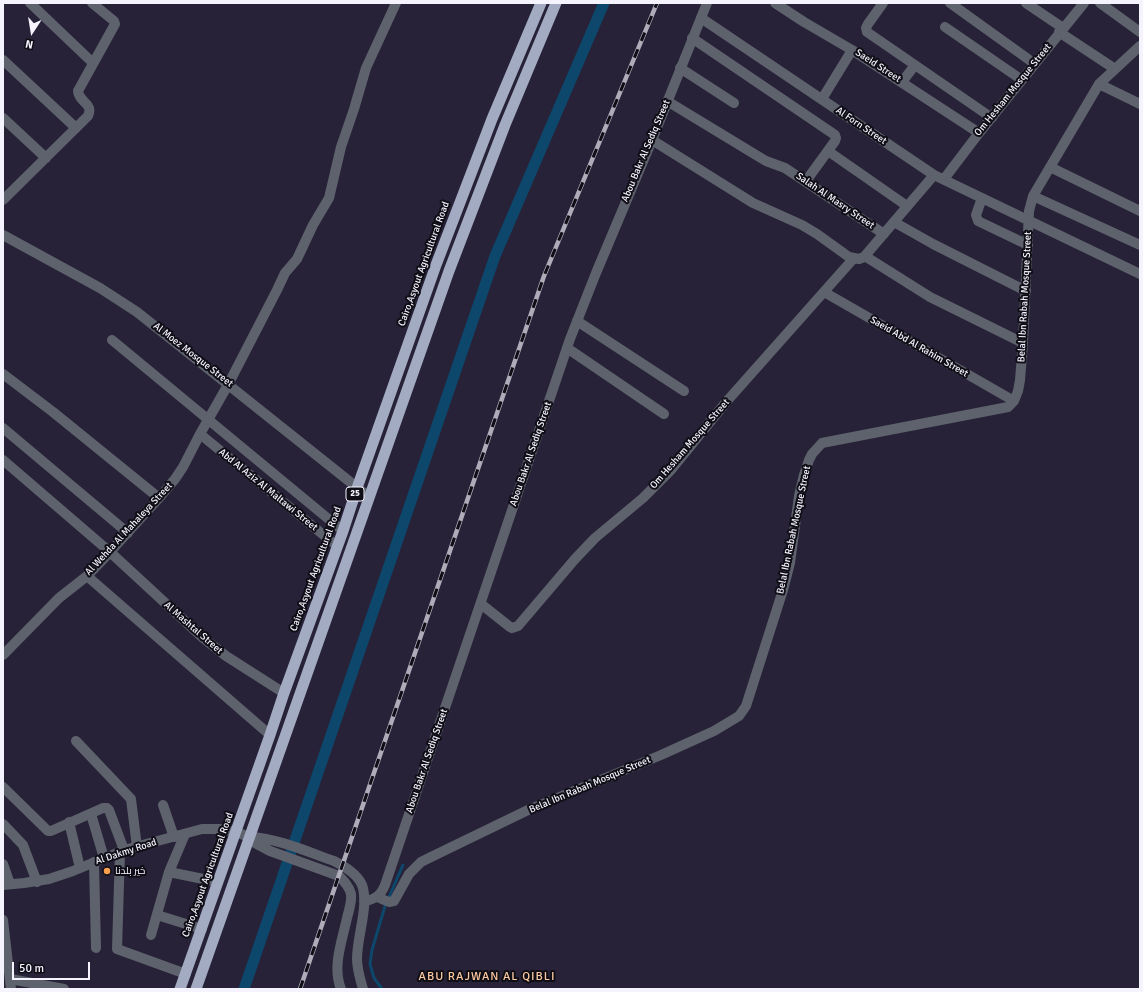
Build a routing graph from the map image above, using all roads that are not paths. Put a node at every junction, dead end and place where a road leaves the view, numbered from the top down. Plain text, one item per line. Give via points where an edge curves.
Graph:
1 (30, 3) edge
2 (396, 3) edge
3 (541, 3) edge
4 (556, 3) edge
5 (707, 3) edge
6 (775, 3) edge
7 (882, 3) edge
8 (950, 3) edge
9 (1026, 3) edge
10 (1084, 3) edge
11 (1100, 3) edge
12 (95, 4) edge
13 (701, 18) junction
14 (945, 27) dead end
15 (1061, 30) junction
16 (1140, 32) edge
17 (692, 38) junction
18 (1139, 48) edge
19 (852, 50) junction
20 (3, 60) edge
21 (93, 63) junction
22 (1035, 64) junction
23 (915, 65) junction
24 (680, 68) junction
25 (1115, 69) junction
26 (509, 78) junction
27 (1022, 80) junction
28 (902, 82) junction
29 (522, 83) junction
30 (1099, 84) junction
31 (822, 99) junction
32 (667, 101) junction
33 (734, 103) dead end
34 (1140, 104) edge
35 (3, 118) edge
36 (992, 118) junction
37 (76, 128) junction
38 (979, 133) junction
39 (652, 140) junction
40 (828, 151) junction
41 (46, 158) junction
42 (1050, 167) junction
43 (934, 175) junction
44 (944, 179) junction
45 (806, 181) junction
46 (1033, 196) junction
47 (982, 198) junction
48 (3, 200) edge
49 (460, 200) junction
50 (474, 205) junction
51 (908, 206) junction
52 (1140, 211) edge
53 (1029, 221) junction
54 (894, 222) junction
55 (884, 234) junction
56 (3, 235) edge
57 (1028, 245) junction
58 (1140, 245) edge
59 (859, 258) junction
60 (1140, 274) edge
61 (1026, 291) junction
62 (824, 292) junction
63 (577, 322) junction
64 (112, 340) dead end
65 (1023, 343) junction
66 (567, 348) junction
67 (3, 374) edge
68 (229, 384) junction
69 (684, 391) dead end
70 (1014, 401) junction
71 (664, 414) dead end
72 (208, 419) junction
73 (3, 428) edge
74 (200, 434) junction
75 (3, 460) edge
76 (358, 488) junction
77 (369, 497) junction
78 (159, 498) junction
79 (343, 531) junction
80 (128, 533) junction
81 (337, 546) junction
82 (110, 552) junction
83 (87, 576) junction
84 (481, 604) junction
85 (3, 654) edge
86 (284, 693) junction
87 (270, 735) junction
88 (76, 741) dead end
89 (3, 787) edge
90 (163, 805) dead end
91 (91, 814) junction
92 (69, 822) junction
93 (3, 824) edge
94 (236, 832) junction
95 (185, 834) junction
96 (174, 837) junction
97 (249, 837) junction
98 (137, 846) junction
99 (272, 846) junction
100 (122, 851) junction
101 (104, 858) junction
102 (94, 862) junction
103 (3, 864) edge
104 (80, 868) junction
105 (169, 872) junction
106 (37, 882) junction
107 (218, 882) junction
108 (6, 884) edge
109 (384, 900) junction
110 (364, 901) junction
111 (157, 915) junction
112 (3, 920) edge
113 (202, 929) junction
114 (151, 935) dead end
115 (96, 948) dead end
116 (186, 974) junction
117 (10, 984) edge
118 (64, 989) edge
119 (180, 989) edge
120 (196, 989) edge
121 (339, 989) edge
122 (363, 989) edge

1 - 21 street
2 - 68 street, Al Wehda Al Mahaleya Street via 366,68 341,147 329,198 297,259 283,277
3 - 26 highway, Cairo,Asyout Agricultural Road / 25
4 - 29 highway, 25
5 - 13 street, Abou Bakr Al Sediq Street
6 - 19 street, Saeid Street
7 - 23 street via 868,24 867,32
8 - 22 street
9 - 15 street
10 - 15 street, Om Hesham Mosque Street
11 - 16 street
12 - 21 street via 114,21 114,24
13 - 17 street, Abou Bakr Al Sediq Street
13 - 31 street, Al Forn Street
14 - 27 street
15 - 22 street, Om Hesham Mosque Street
15 - 25 street
17 - 24 street, Abou Bakr Al Sediq Street
17 - 40 street via 835,135 836,139
18 - 25 street, Belal Ibn Rabah Mosque Street
19 - 28 street, Saeid Street
19 - 31 street
20 - 37 street
21 - 37 street via 78,91 90,111
22 - 27 street, Om Hesham Mosque Street
23 - 28 street
23 - 36 street
24 - 32 street, Abou Bakr Al Sediq Street
24 - 33 street
25 - 30 street, Belal Ibn Rabah Mosque Street
26 - 29 highway
26 - 49 highway, Cairo,Asyout Agricultural Road / 25
27 - 36 street, Om Hesham Mosque Street
28 - 38 street, Saeid Street
29 - 50 highway, 25
30 - 34 street
30 - 42 street, Belal Ibn Rabah Mosque Street
31 - 43 street, Al Forn Street
32 - 39 street, Abou Bakr Al Sediq Street
32 - 45 street, Salah Al Masry Street via 756,155
35 - 41 street
36 - 38 street, Om Hesham Mosque Street
37 - 41 street
38 - 44 street, Om Hesham Mosque Street
39 - 59 street via 759,207 802,225 845,254
39 - 63 street, Abou Bakr Al Sediq Street
40 - 45 street
40 - 51 street
41 - 48 street
42 - 46 street, Belal Ibn Rabah Mosque Street
42 - 52 street
43 - 44 street, Al Forn Street
43 - 51 street, Om Hesham Mosque Street
44 - 47 street, Al Forn Street
45 - 55 street, Salah Al Masry Street
46 - 53 street, Belal Ibn Rabah Mosque Street
46 - 58 street
47 - 53 street, Al Forn Street
47 - 57 street via 976,214 978,221
49 - 50 highway
49 - 76 highway, Cairo,Asyout Agricultural Road / 25
50 - 77 highway, 25
51 - 54 street, Om Hesham Mosque Street
53 - 57 street, Belal Ibn Rabah Mosque Street
53 - 60 street, Al Forn Street
54 - 55 street, Om Hesham Mosque Street
54 - 61 street
55 - 59 street, Om Hesham Mosque Street
56 - 68 street, Al Moez Mosque Street via 119,299
57 - 61 street, Belal Ibn Rabah Mosque Street
59 - 62 street, Om Hesham Mosque Street
59 - 65 street via 868,258 930,297
61 - 65 street, Belal Ibn Rabah Mosque Street
62 - 70 street, Saeid Abd Al Rahim Street
62 - 84 street, Om Hesham Mosque Street via 727,401 664,477 595,538 518,626 510,627
63 - 66 street, Abou Bakr Al Sediq Street
63 - 69 street
64 - 72 street
65 - 70 street, Belal Ibn Rabah Mosque Street via 1018,391
66 - 71 street
66 - 84 street, Abou Bakr Al Sediq Street
67 - 78 street
68 - 72 street, Al Wehda Al Mahaleya Street
68 - 76 street, Al Moez Mosque Street
70 - 109 street, Belal Ibn Rabah Mosque Street via 1008,407 822,444 809,460 804,475 790,563 783,590 746,706 739,716 714,731 528,810 421,862 404,881 396,899 392,902
72 - 74 street, Al Wehda Al Mahaleya Street
72 - 79 street
73 - 80 street
74 - 78 street, Al Wehda Al Mahaleya Street via 179,473
74 - 81 street, Abd Al Aziz Al Maltawi Street
75 - 82 street, Al Mashtal Street
76 - 77 street, Al Moez Mosque Street
76 - 79 highway, Cairo,Asyout Agricultural Road / 25
77 - 97 highway, 25
78 - 80 street, Al Wehda Al Mahaleya Street
79 - 81 highway, Cairo,Asyout Agricultural Road / 25
80 - 82 street, Al Wehda Al Mahaleya Street
81 - 86 highway, Cairo,Asyout Agricultural Road / 25
82 - 83 street, Al Wehda Al Mahaleya Street
82 - 86 street, Al Mashtal Street via 214,647
83 - 85 street, Al Wehda Al Mahaleya Street via 59,598
83 - 87 street
84 - 109 street, Abou Bakr Al Sediq Street via 382,891
86 - 87 highway, Cairo,Asyout Agricultural Road / 25
87 - 94 highway, Cairo,Asyout Agricultural Road / 25
88 - 98 street via 131,799
89 - 92 street via 46,831
90 - 96 street
91 - 92 street
91 - 100 street via 108,808
91 - 101 street
92 - 104 street
93 - 106 street via 23,845
94 - 95 street, Al Dakmy Road via 202,829
94 - 97 street, Al Dakmy Road
94 - 107 highway, Cairo,Asyout Agricultural Road / 25
95 - 96 street, Al Dakmy Road
95 - 105 street
96 - 98 street, Al Dakmy Road
97 - 99 street, Al Dakmy Road via 255,843
97 - 120 highway, 25
98 - 100 street, Al Dakmy Road
99 - 110 street via 342,865 354,874 362,886
99 - 121 street via 339,876 351,893 351,904 338,962
100 - 101 street, Al Dakmy Road
100 - 116 street via 116,950
101 - 102 street, Al Dakmy Road
102 - 104 street, Al Dakmy Road
102 - 115 street
103 - 108 street
104 - 106 street, Al Dakmy Road
105 - 107 street
105 - 111 street
106 - 108 street, Al Dakmy Road
107 - 113 highway, Cairo,Asyout Agricultural Road / 25
109 - 110 street
110 - 122 street via 357,958
111 - 113 street
111 - 114 street
112 - 117 street
113 - 116 highway, Cairo,Asyout Agricultural Road / 25
116 - 119 highway, Cairo,Asyout Agricultural Road / 25
117 - 118 street

